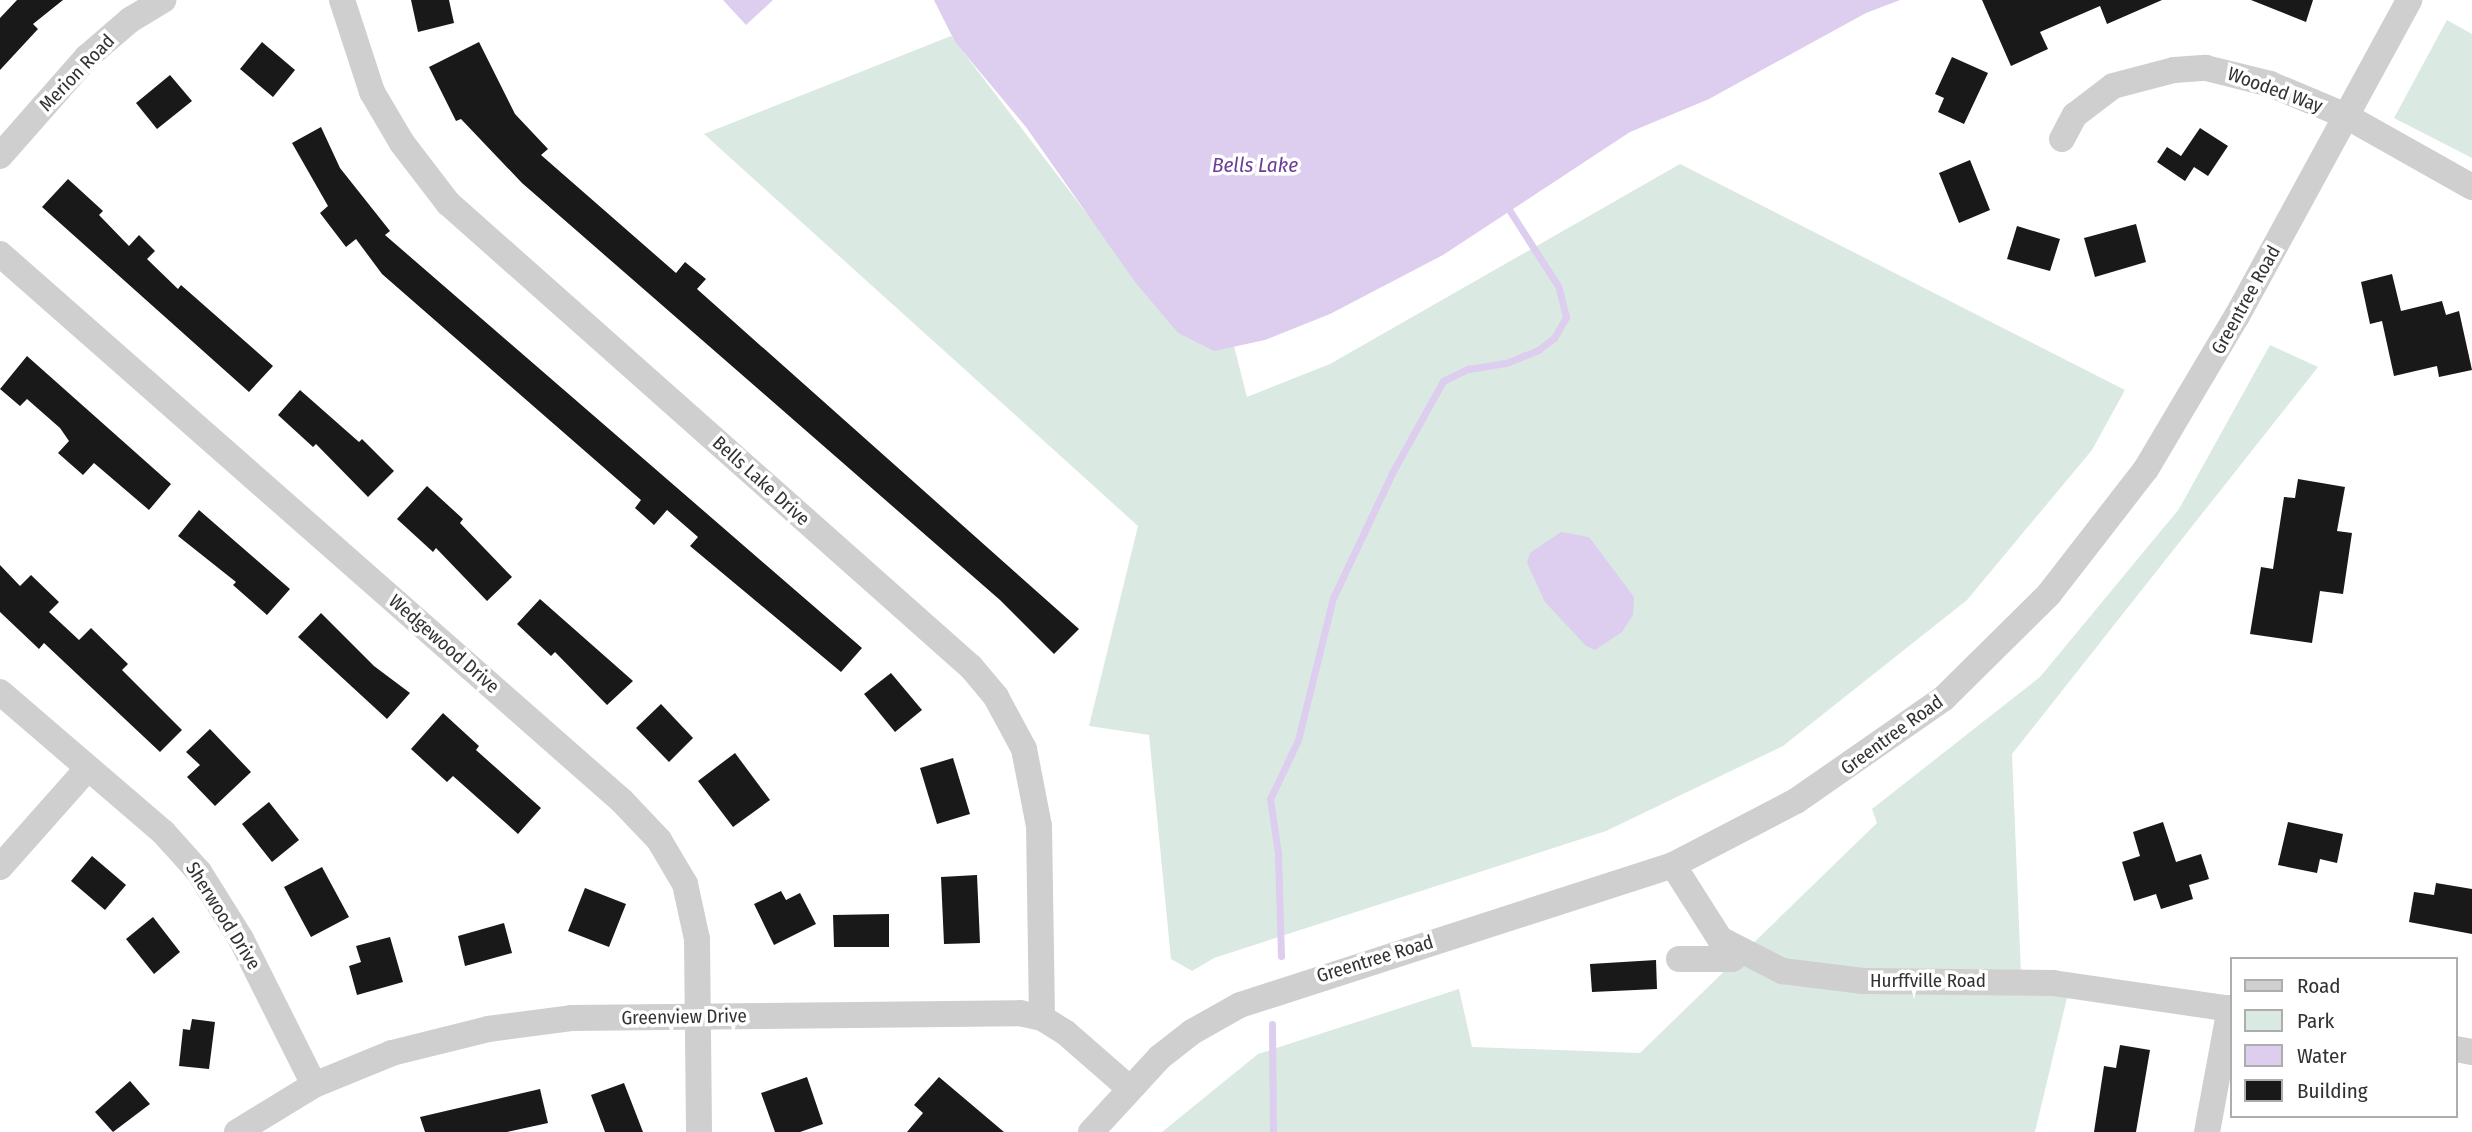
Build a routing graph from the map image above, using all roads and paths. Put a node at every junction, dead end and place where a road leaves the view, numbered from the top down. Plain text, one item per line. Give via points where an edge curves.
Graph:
1 (163, 0) edge
2 (342, 0) edge
3 (2409, 0) edge
4 (2346, 116) junction
5 (2062, 139) dead end
6 (0, 156) edge
7 (2472, 187) edge
8 (0, 254) edge
9 (0, 692) edge
10 (88, 768) junction
11 (1673, 865) junction
12 (0, 867) edge
13 (1741, 953) junction
14 (1679, 959) dead end
15 (2230, 1009) edge
16 (2230, 1014) edge
17 (698, 1017) junction
18 (1042, 1018) junction
19 (314, 1085) junction
20 (1129, 1088) junction
21 (237, 1132) edge
22 (699, 1132) edge
23 (1091, 1132) edge
24 (2207, 1132) edge

1 - 6 street, Merion Road via 130,20 87,57
2 - 18 street, Bells Lake Drive via 372,92 402,144 448,203 971,667 996,697 1024,749 1039,826
3 - 4 street, Greentree Road
4 - 5 street, Wooded Way via 2270,84 2206,68 2174,70 2113,86 2075,116
4 - 7 street, Wooded Way
4 - 11 street, Greentree Road via 2176,422 2102,530 2032,613 1963,681 1896,736 1796,801
8 - 17 street, Wedgewood Drive via 642,820 673,862 692,909
9 - 10 street, Sherwood Drive
10 - 12 street
10 - 19 street, Sherwood Drive via 163,832 199,873 241,939
11 - 13 street, Hurffville Road via 1707,925
11 - 20 street, Greentree Road via 1251,1000 1192,1032
13 - 14 street via 1732,959
13 - 15 street, Hurffville Road via 1782,971 1822,978 2053,982
16 - 24 street
17 - 18 street, Greenview Drive via 1020,1013
17 - 19 street, Greenview Drive via 571,1018 488,1029 392,1053
17 - 22 street, Wedgewood Drive
18 - 20 street, Greenview Drive
19 - 21 street, Greenview Drive
20 - 23 street, Greentree Road

